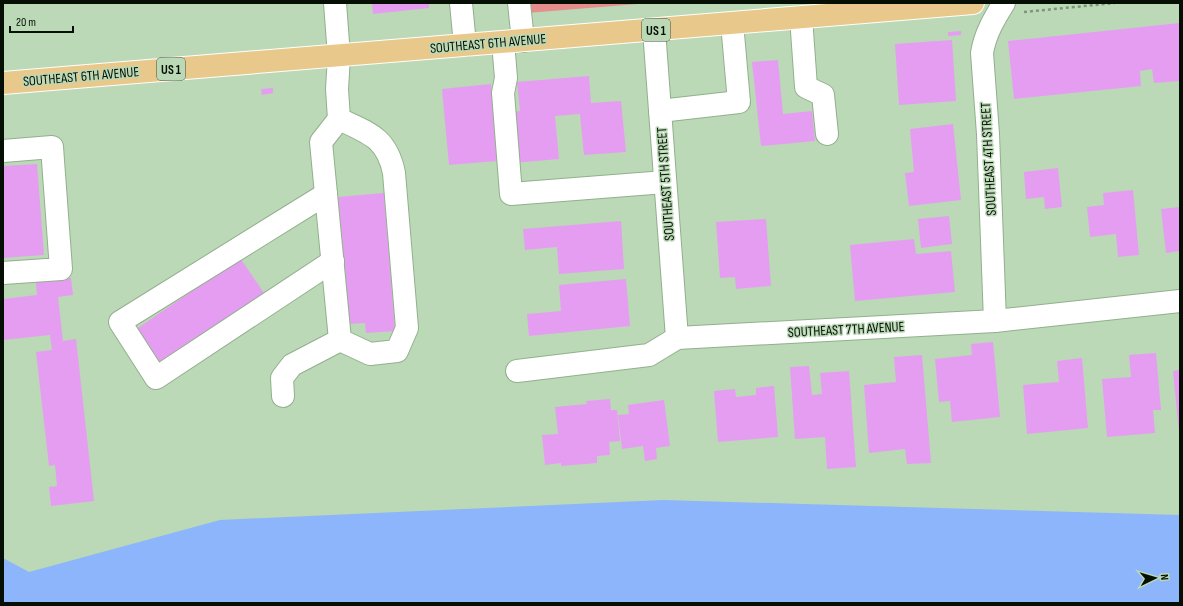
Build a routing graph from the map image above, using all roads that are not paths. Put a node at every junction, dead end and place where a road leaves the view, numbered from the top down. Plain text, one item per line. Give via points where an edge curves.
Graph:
1 (335, 3) edge
2 (461, 3) edge
3 (519, 3) edge
4 (970, 3) edge
5 (973, 3) edge
6 (1004, 3) edge
7 (801, 17) junction
8 (732, 23) junction
9 (654, 30) junction
10 (513, 41) junction
11 (466, 45) junction
12 (339, 56) junction
13 (3, 83) edge
14 (660, 111) junction
15 (339, 119) junction
16 (827, 134) dead end
17 (3, 151) edge
18 (665, 182) junction
19 (326, 194) junction
20 (332, 261) junction
21 (3, 273) edge
22 (1180, 301) edge
23 (995, 321) junction
24 (677, 338) junction
25 (340, 340) junction
26 (517, 371) dead end
27 (283, 396) dead end

1 - 12 street
2 - 11 street
3 - 10 street
4 - 5 main road, SOUTHEAST 6TH AVENUE / US 1
4 - 7 main road, SOUTHEAST 6TH AVENUE / US 1
6 - 23 street, SOUTHEAST 4TH STREET via 989,28 982,53 988,134
7 - 8 main road, SOUTHEAST 6TH AVENUE / US 1
7 - 16 street via 806,87 823,95
8 - 9 main road, SOUTHEAST 6TH AVENUE / US 1
8 - 14 street via 739,102
9 - 10 main road, SOUTHEAST 6TH AVENUE / US 1
9 - 14 street, SOUTHEAST 5TH STREET
10 - 11 main road, SOUTHEAST 6TH AVENUE / US 1
10 - 18 street via 503,93 510,194
11 - 12 main road, SOUTHEAST 6TH AVENUE / US 1
12 - 13 main road, SOUTHEAST 6TH AVENUE / US 1
12 - 15 street
14 - 18 street, SOUTHEAST 5TH STREET
15 - 19 street via 321,142
15 - 25 street via 374,136 392,159 407,328 397,351 370,354
17 - 21 street via 52,147 61,269
18 - 24 street, SOUTHEAST 5TH STREET
19 - 20 street
19 - 20 street via 120,322 156,378
20 - 25 street
22 - 23 street, SOUTHEAST 7TH AVENUE
23 - 24 street, SOUTHEAST 7TH AVENUE
24 - 26 street, SOUTHEAST 7TH AVENUE via 649,355
25 - 27 street via 292,365 282,378

